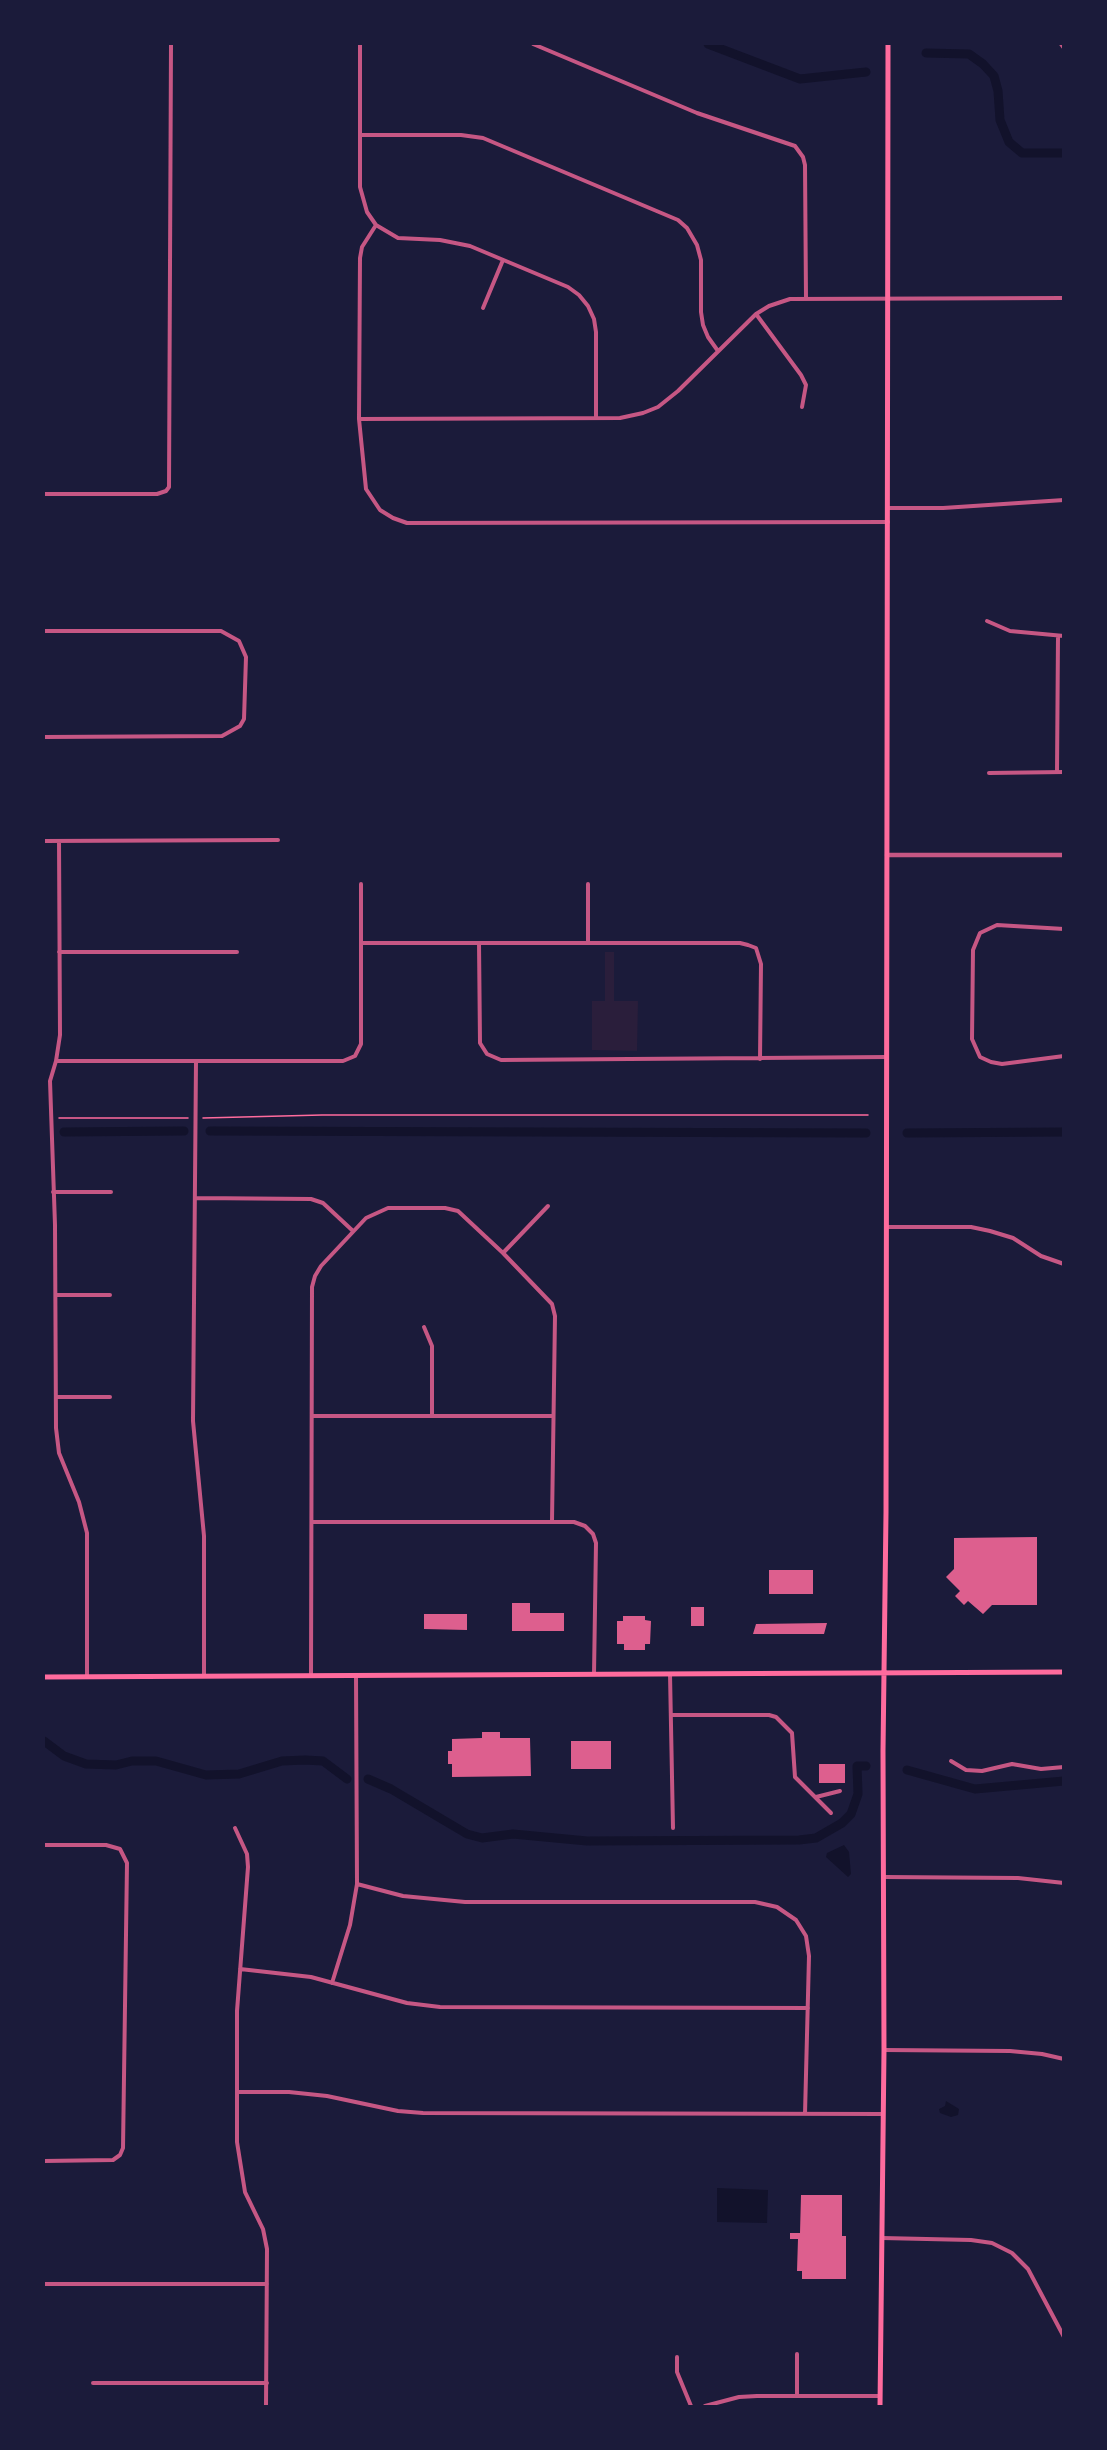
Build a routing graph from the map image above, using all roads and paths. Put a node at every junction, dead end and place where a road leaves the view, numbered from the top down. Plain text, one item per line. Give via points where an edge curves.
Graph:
1 (171, 44) edge
2 (360, 44) edge
3 (533, 44) edge
4 (888, 44) edge
5 (1060, 44) edge
6 (1064, 48) edge
7 (360, 135) junction
8 (376, 225) junction
9 (503, 260) junction
10 (888, 297) junction
11 (806, 298) junction
12 (1064, 298) edge
13 (483, 308) dead end
14 (756, 314) junction
15 (718, 351) junction
16 (802, 406) dead end
17 (596, 418) junction
18 (359, 419) junction
19 (44, 494) edge
20 (1064, 500) edge
21 (888, 508) junction
22 (888, 522) junction
23 (987, 621) dead end
24 (44, 631) edge
25 (1058, 636) junction
26 (1064, 636) edge
27 (44, 737) edge
28 (1057, 772) junction
29 (1064, 772) edge
30 (989, 773) dead end
31 (278, 840) dead end
32 (44, 841) edge
33 (59, 841) junction
34 (887, 855) junction
35 (1064, 855) edge
36 (361, 884) dead end
37 (588, 884) dead end
38 (1064, 929) edge
39 (361, 943) junction
40 (478, 943) junction
41 (588, 943) junction
42 (60, 952) junction
43 (237, 952) dead end
44 (1064, 1056) edge
45 (887, 1057) junction
46 (760, 1059) junction
47 (56, 1061) junction
48 (196, 1061) junction
49 (868, 1114) dead end
50 (59, 1118) dead end
51 (189, 1118) dead end
52 (203, 1118) dead end
53 (53, 1192) junction
54 (111, 1192) dead end
55 (196, 1198) junction
56 (548, 1206) dead end
57 (886, 1227) junction
58 (353, 1231) junction
59 (503, 1253) junction
60 (1064, 1263) edge
61 (56, 1294) junction
62 (110, 1294) dead end
63 (424, 1327) dead end
64 (56, 1397) junction
65 (110, 1397) dead end
66 (312, 1416) junction
67 (432, 1416) junction
68 (553, 1416) junction
69 (552, 1521) junction
70 (312, 1522) junction
71 (1064, 1672) edge
72 (884, 1673) junction
73 (594, 1674) junction
74 (670, 1674) junction
75 (311, 1675) junction
76 (356, 1675) junction
77 (87, 1676) junction
78 (204, 1676) junction
79 (44, 1677) edge
80 (671, 1715) junction
81 (951, 1761) dead end
82 (1064, 1767) edge
83 (840, 1791) dead end
84 (815, 1797) junction
85 (831, 1813) dead end
86 (235, 1828) dead end
87 (673, 1828) dead end
88 (44, 1845) edge
89 (885, 1877) junction
90 (1064, 1883) edge
91 (357, 1884) junction
92 (240, 1969) junction
93 (332, 1983) junction
94 (808, 2008) junction
95 (884, 2050) junction
96 (1064, 2059) edge
97 (237, 2092) junction
98 (805, 2114) junction
99 (883, 2114) junction
100 (44, 2161) edge
101 (882, 2238) junction
102 (44, 2284) edge
103 (267, 2284) junction
104 (1064, 2337) edge
105 (797, 2354) dead end
106 (677, 2357) dead end
107 (93, 2383) dead end
108 (267, 2383) junction
109 (797, 2396) junction
110 (880, 2396) junction
111 (266, 2406) edge
112 (691, 2406) edge
113 (705, 2406) edge
114 (880, 2406) edge

1 - 19 street via 170,482 166,491 157,494
2 - 7 street
3 - 11 street via 698,113 789,142 799,151 807,189
4 - 10 main road
5 - 6 street
7 - 8 street via 360,187 367,212
7 - 15 street via 483,138 678,220 698,245 703,325
8 - 9 street via 398,238 458,242
8 - 18 street via 360,258
9 - 13 street
9 - 17 street via 568,287 588,306 596,332
10 - 11 street
10 - 12 street
10 - 21 main road
11 - 14 street via 779,302
14 - 15 street
14 - 16 street via 801,375 806,385
15 - 17 street via 678,392 658,406 631,416
17 - 18 street
18 - 22 street via 366,489 380,510 407,523
20 - 21 street
21 - 22 main road
22 - 34 main road
23 - 25 street via 1010,631
24 - 27 street via 221,630 239,641 246,657 246,711 240,726 222,736
25 - 26 street
25 - 28 street
28 - 29 street
28 - 30 street
31 - 33 street
32 - 33 street
33 - 42 street
34 - 35 street
34 - 45 main road
36 - 39 street
37 - 41 street
38 - 44 street via 997,925 980,933 973,950 972,1038 980,1057 1002,1064
39 - 40 street
39 - 48 street via 361,1044 355,1056 343,1061
40 - 41 street
40 - 46 street via 480,1043 487,1054 501,1060
41 - 46 street via 740,943 756,948 761,964
42 - 43 street
42 - 47 street via 60,1035
45 - 46 street
45 - 57 main road
47 - 48 street
47 - 53 street via 50,1081
48 - 55 street
49 - 52 path
50 - 51 path
53 - 54 street
53 - 61 street
55 - 58 street via 311,1199 323,1203
55 - 78 street via 193,1421 204,1536
56 - 59 street
57 - 60 street via 971,1227 1013,1238 1041,1257
57 - 72 main road
58 - 59 street via 366,1218 388,1208 445,1208 458,1211
58 - 66 street via 315,1276 312,1287
59 - 68 street via 552,1304
61 - 62 street
61 - 64 street
63 - 67 street via 432,1346
64 - 65 street
64 - 77 street via 59,1453 80,1502 87,1533
66 - 67 street
66 - 70 street
67 - 68 street
68 - 69 street
69 - 70 street
69 - 73 street via 585,1526 596,1543
70 - 75 street
71 - 72 main road
72 - 74 main road
72 - 89 main road
73 - 74 main road
73 - 76 main road
74 - 80 street
75 - 76 main road
75 - 78 main road
76 - 91 street
77 - 78 main road
77 - 79 main road
80 - 84 street via 776,1718 792,1733 795,1778
80 - 87 street
81 - 82 street via 966,1770 982,1771 1012,1764 1041,1769
83 - 84 street
84 - 85 street
86 - 92 street via 247,1854 248,1867
88 - 100 street via 106,1845 120,1850 127,1863 124,2140 120,2155 104,2161
89 - 90 street via 1018,1878
89 - 95 main road
91 - 93 street via 350,1925
91 - 94 street via 403,1896 465,1902 755,1902 777,1907 796,1920 806,1936
92 - 93 street
92 - 97 street
93 - 94 street via 407,2003 440,2007
94 - 98 street
95 - 96 street via 1010,2051
95 - 99 main road
97 - 98 street via 327,2096 423,2113
97 - 103 street via 237,2142 245,2192 263,2229
98 - 99 street
99 - 101 main road
101 - 104 street via 971,2240 992,2243 1012,2253 1028,2270
101 - 110 main road
102 - 103 street
103 - 108 street
105 - 109 street
106 - 112 street via 677,2372
107 - 108 street
108 - 111 street
109 - 110 street
109 - 113 street via 739,2397
110 - 114 main road

